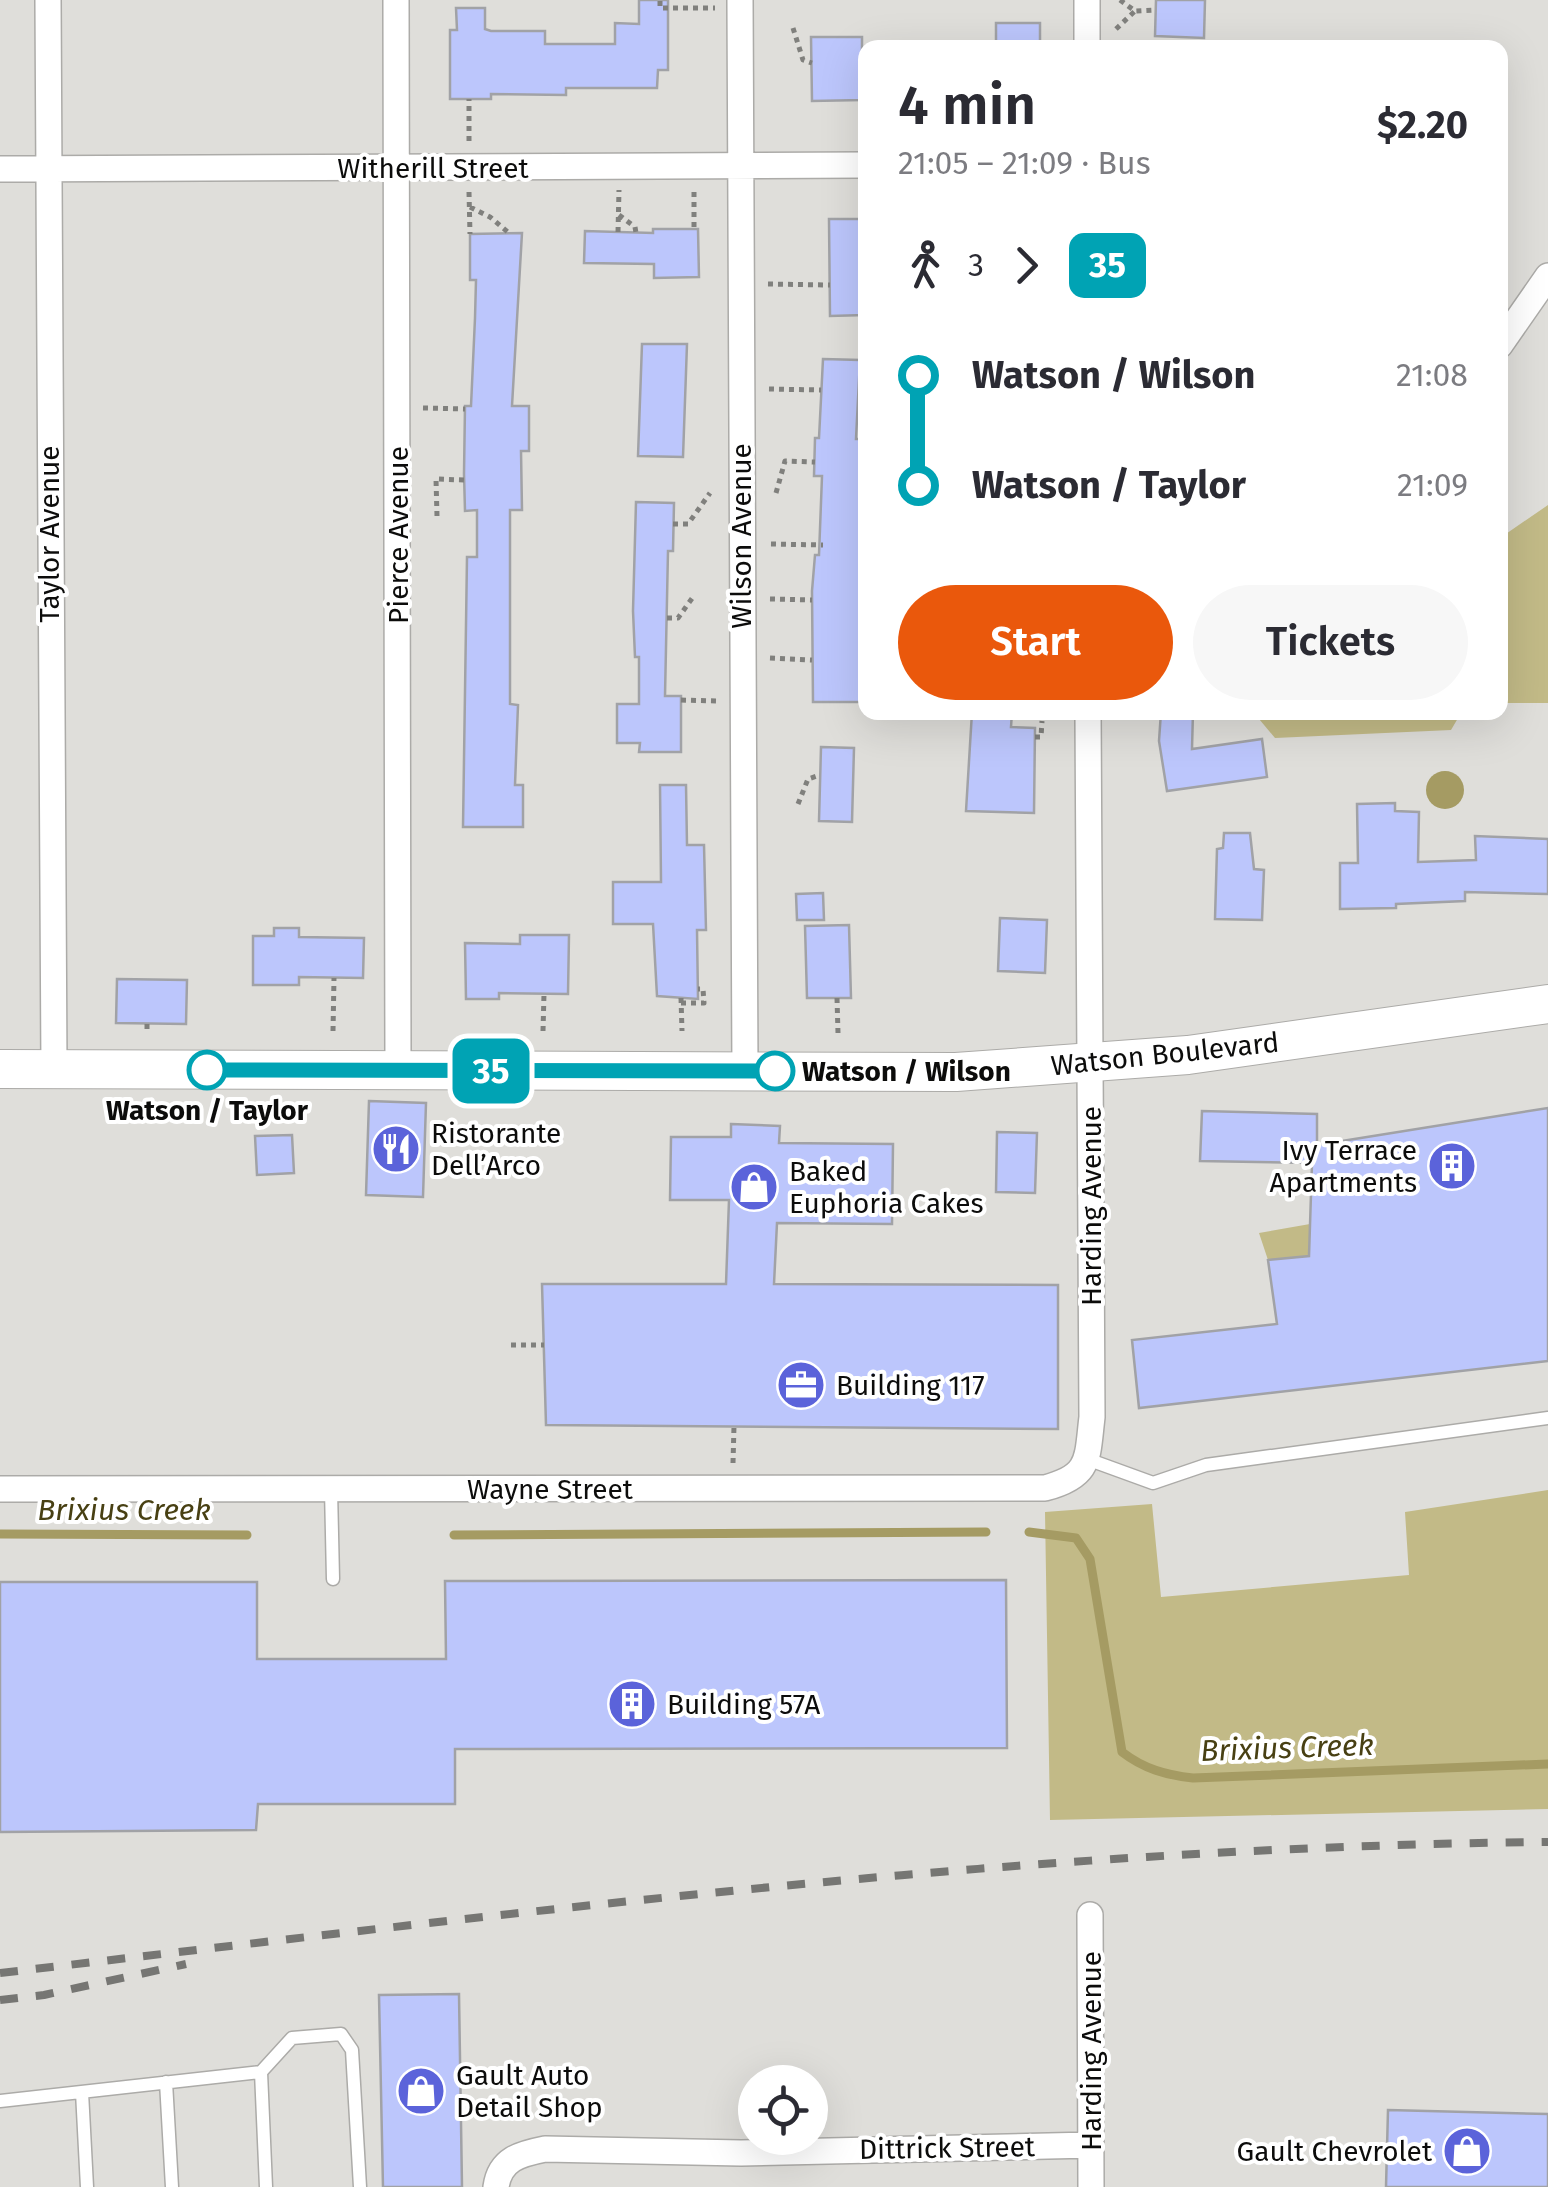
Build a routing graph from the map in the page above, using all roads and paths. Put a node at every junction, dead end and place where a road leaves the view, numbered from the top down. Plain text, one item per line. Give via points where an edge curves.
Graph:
1 (48, 0) edge
2 (396, 0) edge
3 (1087, 0) edge
4 (1120, 0) edge
5 (660, 1) edge
6 (740, 4) edge
7 (1136, 10) junction
8 (1156, 10) dead end
9 (793, 28) dead end
10 (1115, 30) dead end
11 (1087, 40) edge
12 (812, 63) dead end
13 (469, 99) dead end
14 (742, 165) junction
15 (620, 166) junction
16 (694, 166) junction
17 (858, 166) edge
18 (398, 168) junction
19 (469, 168) junction
20 (0, 169) edge
21 (48, 170) junction
22 (470, 207) junction
23 (619, 215) junction
24 (694, 229) dead end
25 (618, 232) dead end
26 (508, 233) dead end
27 (636, 233) dead end
28 (470, 234) dead end
29 (1548, 276) edge
30 (741, 284) junction
31 (830, 285) dead end
32 (1508, 334) edge
33 (740, 388) junction
34 (821, 390) dead end
35 (398, 408) junction
36 (464, 409) dead end
37 (815, 462) dead end
38 (464, 480) dead end
39 (710, 492) dead end
40 (776, 493) dead end
41 (437, 516) dead end
42 (673, 524) dead end
43 (740, 544) junction
44 (823, 545) dead end
45 (693, 597) dead end
46 (741, 598) junction
47 (812, 600) dead end
48 (666, 618) dead end
49 (741, 657) junction
50 (812, 660) dead end
51 (682, 700) dead end
52 (742, 700) junction
53 (1088, 720) edge
54 (1042, 721) dead end
55 (1035, 737) dead end
56 (820, 775) dead end
57 (798, 804) dead end
58 (334, 978) dead end
59 (698, 989) dead end
60 (544, 994) dead end
61 (837, 998) dead end
62 (1548, 1004) edge
63 (542, 1031) dead end
64 (333, 1032) dead end
65 (682, 1032) dead end
66 (838, 1033) dead end
67 (1091, 1064) junction
68 (0, 1069) edge
69 (54, 1069) junction
70 (398, 1070) junction
71 (745, 1071) junction
72 (511, 1345) dead end
73 (544, 1345) dead end
74 (1548, 1418) edge
75 (1088, 1459) junction
76 (0, 1489) edge
77 (332, 1489) junction
78 (333, 1579) dead end
79 (1090, 1915) dead end
80 (261, 2072) junction
81 (166, 2082) junction
82 (82, 2092) junction
83 (0, 2100) edge
84 (1091, 2145) junction
85 (87, 2187) edge
86 (172, 2187) edge
87 (266, 2187) edge
88 (360, 2187) edge
89 (496, 2187) edge
90 (1091, 2187) edge

1 - 21 street, Taylor Avenue
2 - 18 street, Pierce Avenue
3 - 11 street
4 - 7 path
5 - 6 path via 660,8
6 - 14 street, Wilson Avenue
7 - 8 path
7 - 10 path
9 - 12 path via 802,60
13 - 19 path
14 - 16 street, Witherill Street
14 - 17 street, Witherill Street
14 - 30 street, Wilson Avenue
15 - 16 street, Witherill Street
15 - 19 street, Witherill Street
15 - 23 path
16 - 24 path
18 - 19 street, Witherill Street
18 - 21 street, Witherill Street
18 - 35 street, Pierce Avenue
19 - 22 path
20 - 21 street, Witherill Street
21 - 69 street, Taylor Avenue
22 - 26 path
22 - 28 path
23 - 25 path
23 - 27 path
29 - 32 street
30 - 31 path
30 - 33 street, Wilson Avenue
33 - 34 path
33 - 43 street, Wilson Avenue
35 - 36 path
35 - 70 street, Pierce Avenue
37 - 40 path via 785,461
38 - 41 path via 436,479
39 - 42 path via 688,524
43 - 44 path
43 - 46 street, Wilson Avenue
45 - 48 path via 678,618
46 - 47 path
46 - 49 street, Wilson Avenue
49 - 50 path
49 - 52 street, Wilson Avenue
51 - 52 path
52 - 71 street, Wilson Avenue
53 - 67 street, Harding Avenue
54 - 55 path via 1041,737
56 - 57 path via 808,779
58 - 64 path
59 - 65 path via 704,1003 681,1000
60 - 63 path
61 - 66 path
62 - 67 street, Watson Boulevard
67 - 71 street, Watson Boulevard via 956,1072
67 - 75 street, Harding Avenue
68 - 69 street, Watson Boulevard
69 - 70 street, Watson Boulevard
70 - 71 street, Watson Boulevard
72 - 73 path
74 - 75 lane via 1206,1465 1152,1483
75 - 77 street, Wayne Street via 1072,1481 1045,1488
76 - 77 street, Wayne Street
77 - 78 lane
79 - 84 street, Harding Avenue
80 - 81 lane
80 - 87 lane
80 - 88 lane via 292,2038 341,2034 352,2050
81 - 82 lane
81 - 86 lane
82 - 83 lane
82 - 85 lane
84 - 89 street, Dittrick Street via 545,2150 506,2163
84 - 90 street, Harding Avenue

